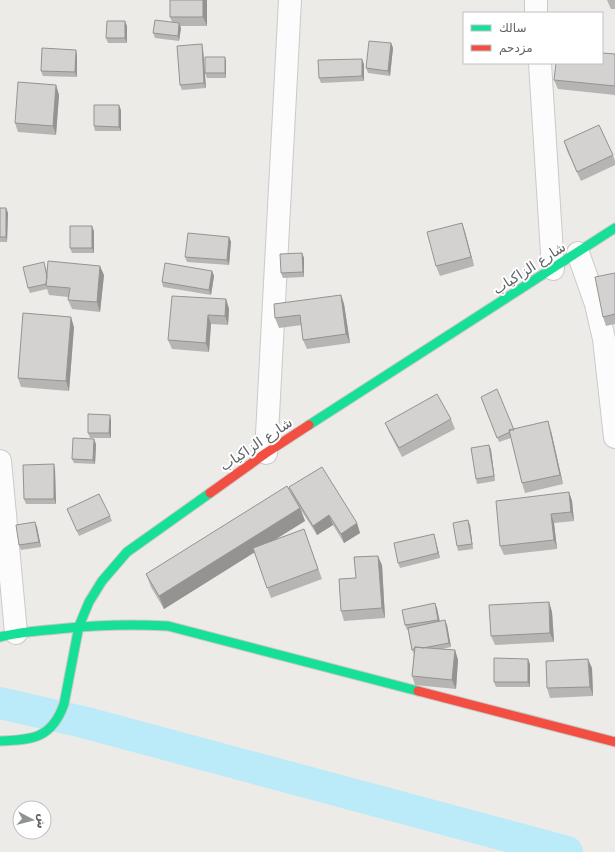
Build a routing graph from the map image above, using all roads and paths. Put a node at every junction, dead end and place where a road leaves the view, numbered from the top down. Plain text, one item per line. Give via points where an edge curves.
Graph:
1 (290, 0) edge
2 (536, 0) edge
3 (536, 12) edge
4 (540, 64) edge
5 (615, 228) edge
6 (578, 253) junction
7 (553, 269) junction
8 (615, 437) edge
9 (266, 453) junction
10 (0, 461) edge
11 (79, 626) junction
12 (8, 635) edge
13 (0, 740) edge
14 (615, 742) edge

1 - 9 street
2 - 3 street
4 - 7 street
5 - 6 street, شارع الزاكياب
6 - 7 street, شارع الزاكياب
6 - 8 street via 596,304 604,339
7 - 9 street, شارع الزاكياب
9 - 11 street, شارع الزاكياب via 127,552 102,581 89,602
10 - 12 street
11 - 12 street
11 - 13 street, شارع الزاكياب via 62,714 58,722 42,734 33,737 23,740
11 - 14 street via 168,626

